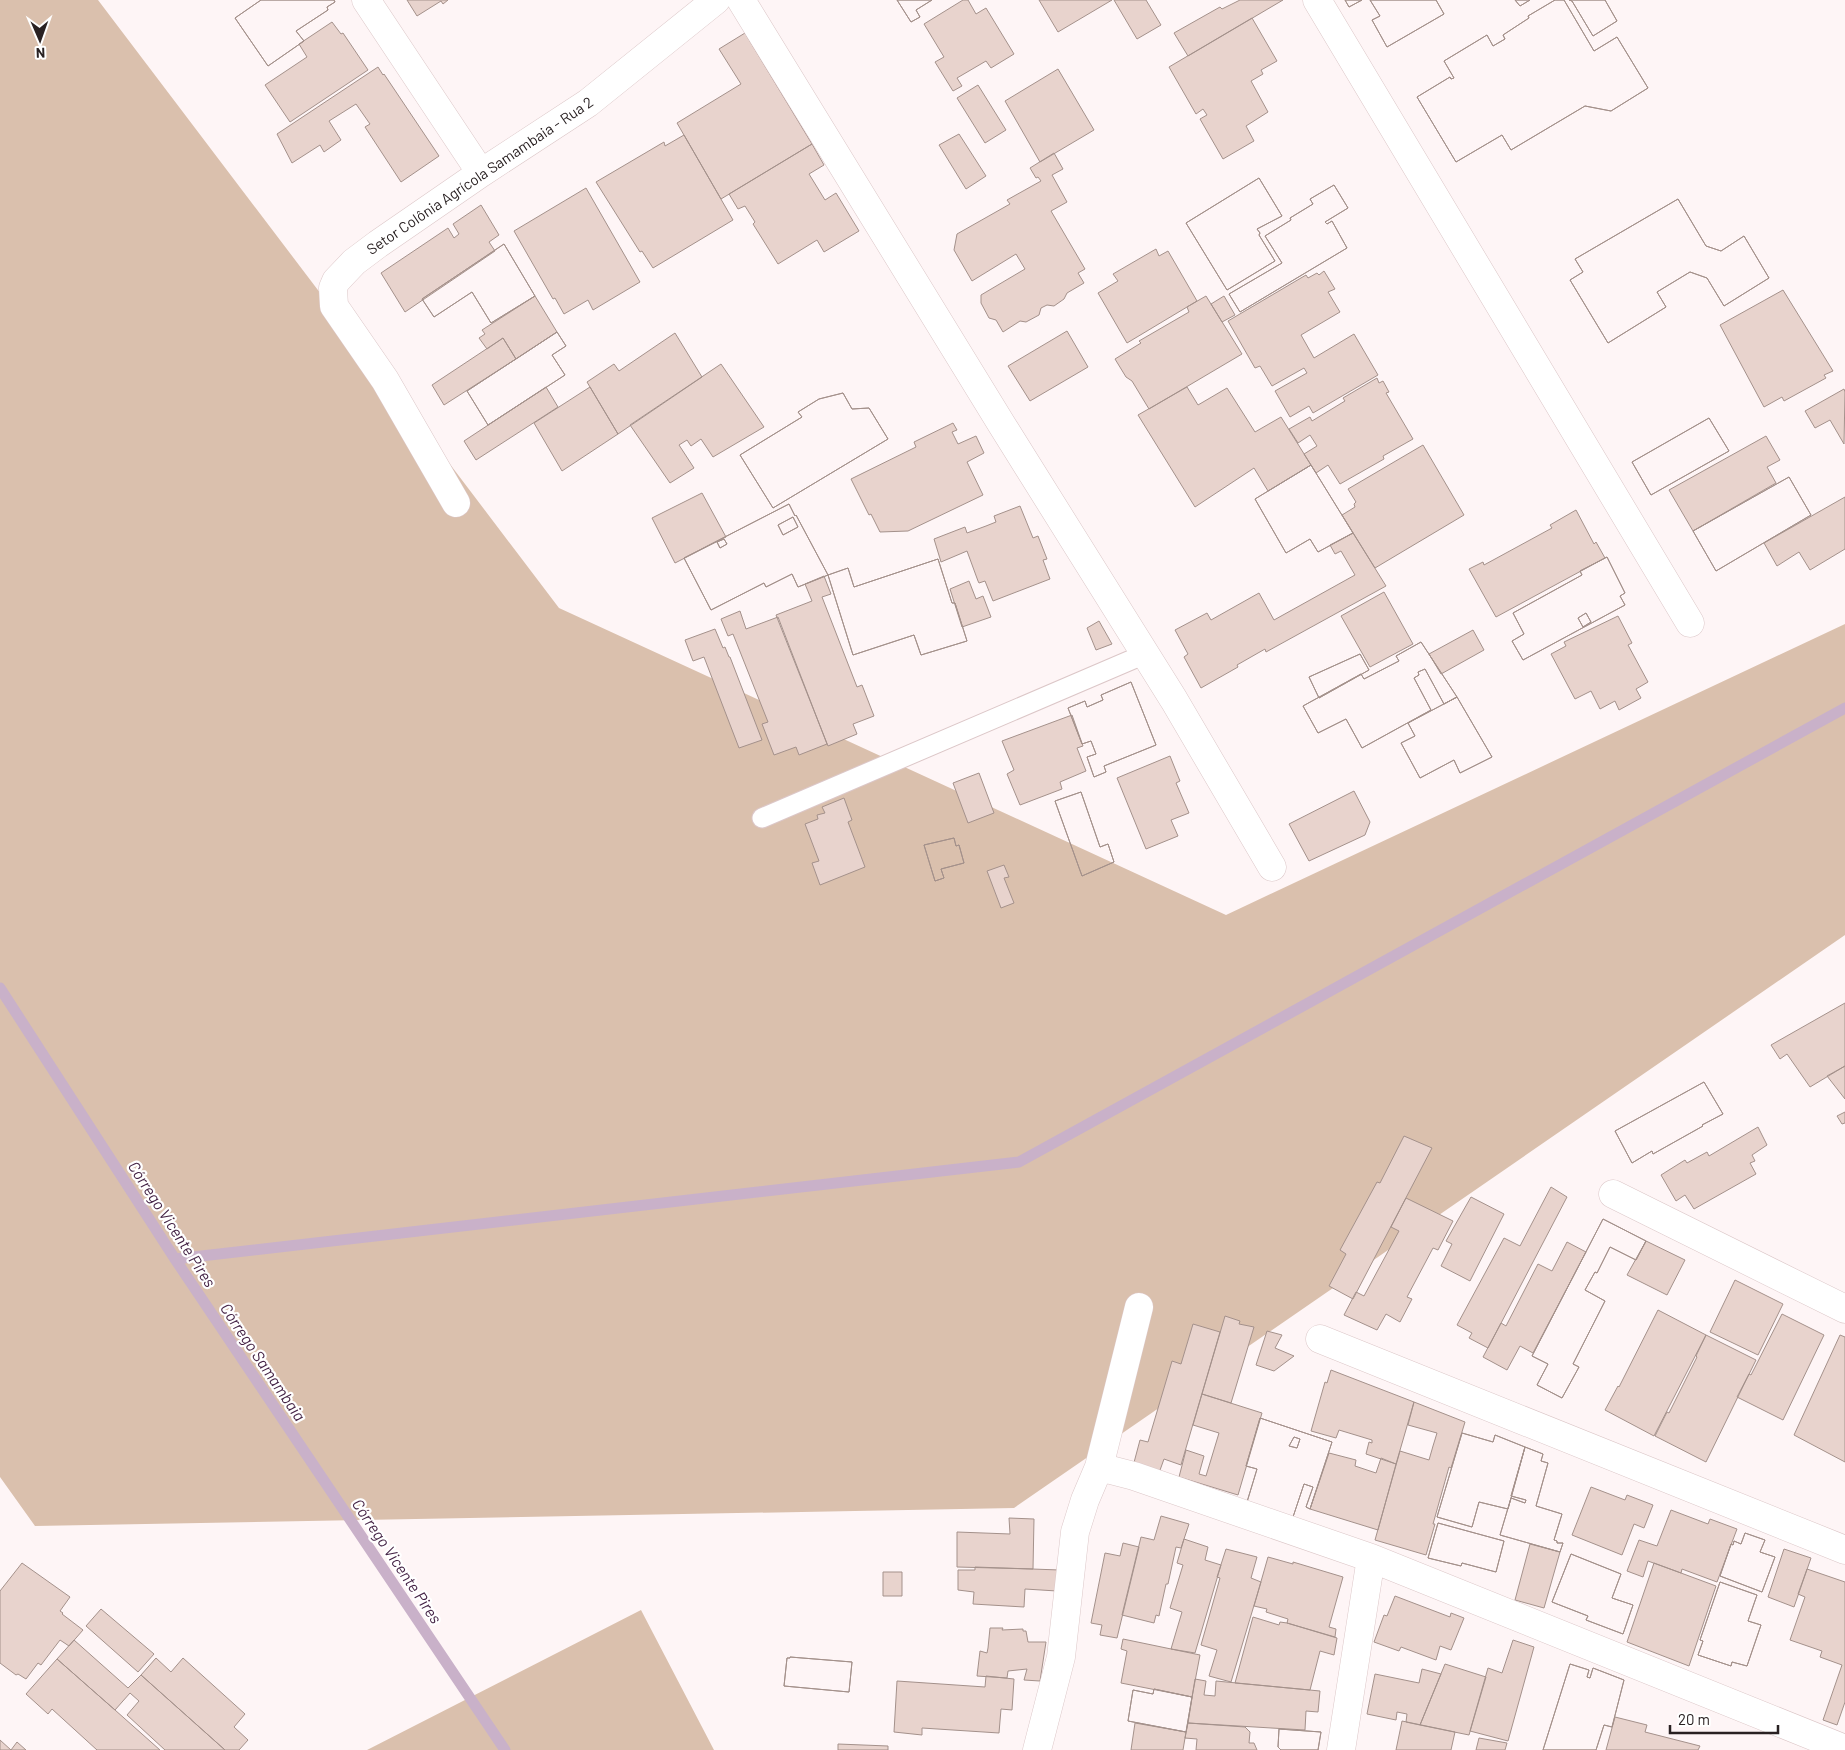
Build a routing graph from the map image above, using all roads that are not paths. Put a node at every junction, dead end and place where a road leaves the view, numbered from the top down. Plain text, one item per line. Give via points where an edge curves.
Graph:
1 (366, 0) edge
2 (716, 0) edge
3 (741, 0) edge
4 (1317, 0) edge
5 (481, 173) junction
6 (456, 503) dead end
7 (1690, 623) dead end
8 (1145, 654) junction
9 (762, 818) dead end
10 (1272, 867) dead end
11 (1613, 1194) dead end
12 (1139, 1307) dead end
13 (1845, 1309) edge
14 (1320, 1339) dead end
15 (1099, 1466) junction
16 (1845, 1550) edge
17 (1371, 1558) junction
18 (1845, 1749) edge
19 (1037, 1750) edge
20 (1341, 1750) edge

1 - 5 street
2 - 5 street, Setor Colônia Agrícola Samambaia - Rua 2 via 588,103
3 - 8 street
4 - 7 street
5 - 6 street, Setor Colônia Agrícola Samambaia - Rua 2 via 360,258 333,288 334,306 385,380
8 - 9 lane
8 - 10 street
11 - 13 street
12 - 15 street
14 - 16 street
15 - 17 street
15 - 19 street via 1075,1532 1061,1657
17 - 18 street
17 - 20 street

